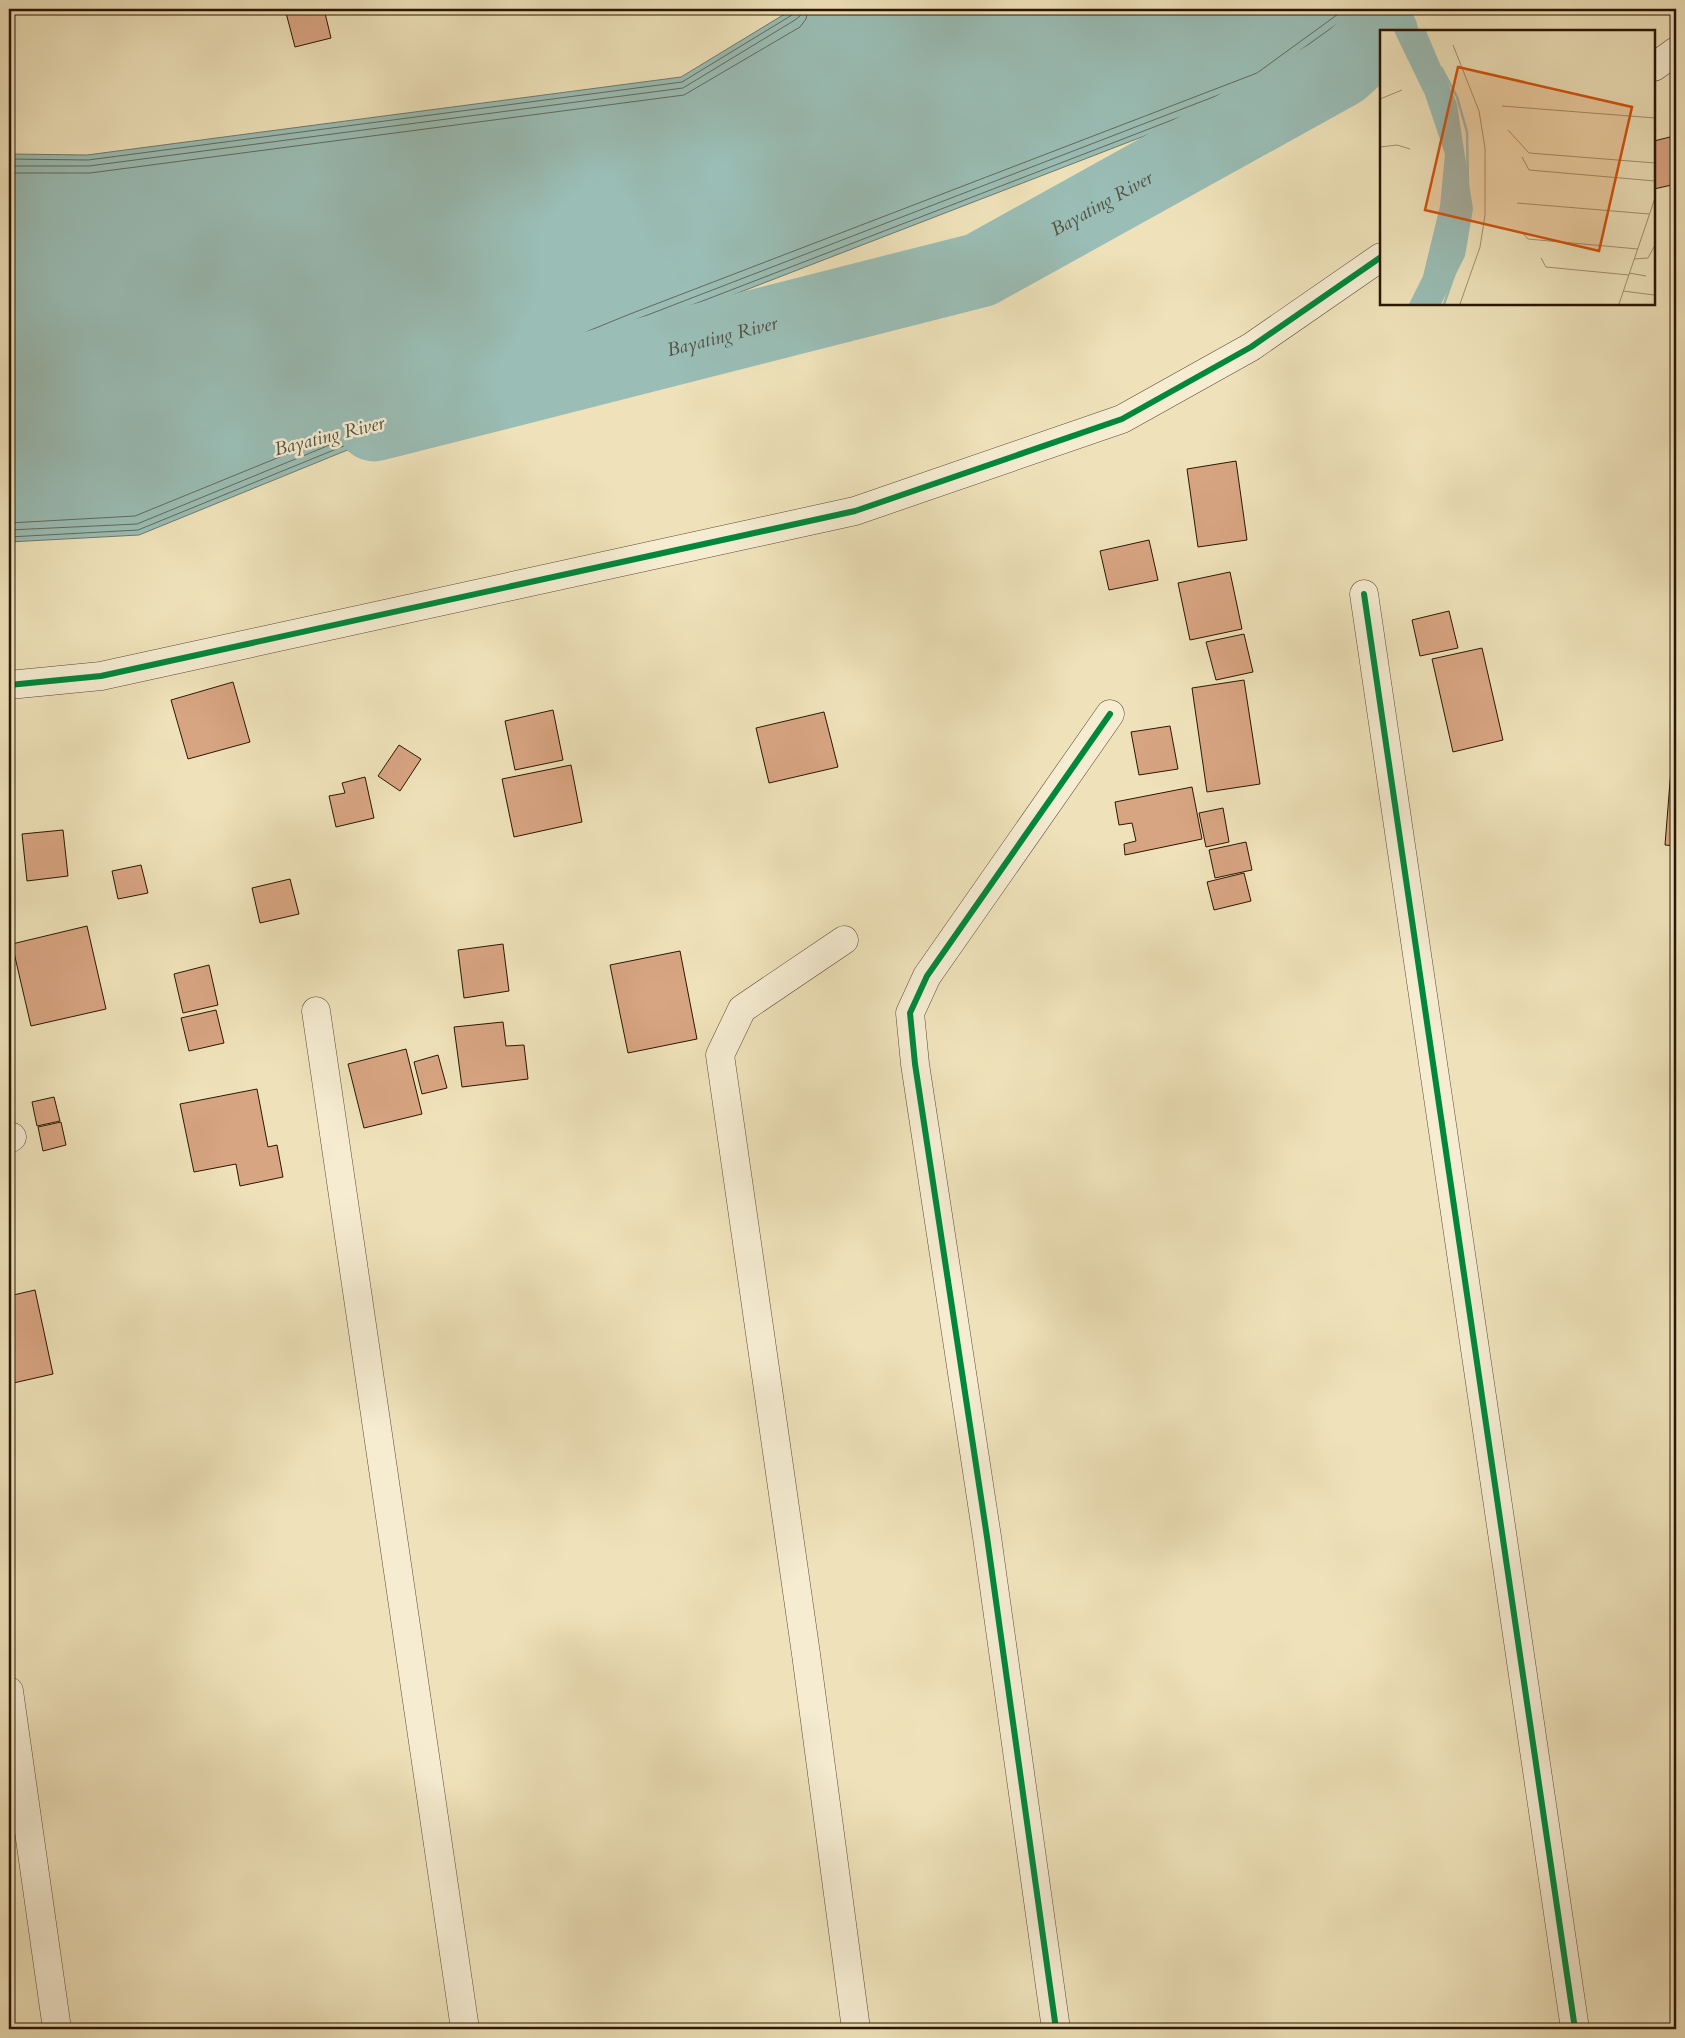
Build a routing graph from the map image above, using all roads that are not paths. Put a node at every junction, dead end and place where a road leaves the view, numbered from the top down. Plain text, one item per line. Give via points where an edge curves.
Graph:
1 (1676, 51) edge
2 (1655, 66) edge
3 (1380, 258) edge
4 (1364, 594) dead end
5 (9, 685) edge
6 (1110, 714) dead end
7 (844, 940) dead end
8 (316, 1011) dead end
9 (9, 1691) edge
10 (57, 2029) edge
11 (466, 2029) edge
12 (856, 2029) edge
13 (1056, 2029) edge
14 (1575, 2029) edge

1 - 2 street
3 - 5 street via 1251,348 1122,419 855,511 100,676
4 - 14 street
6 - 13 street via 927,976 910,1013
7 - 12 street via 742,1009 720,1055
8 - 11 street
9 - 10 street

